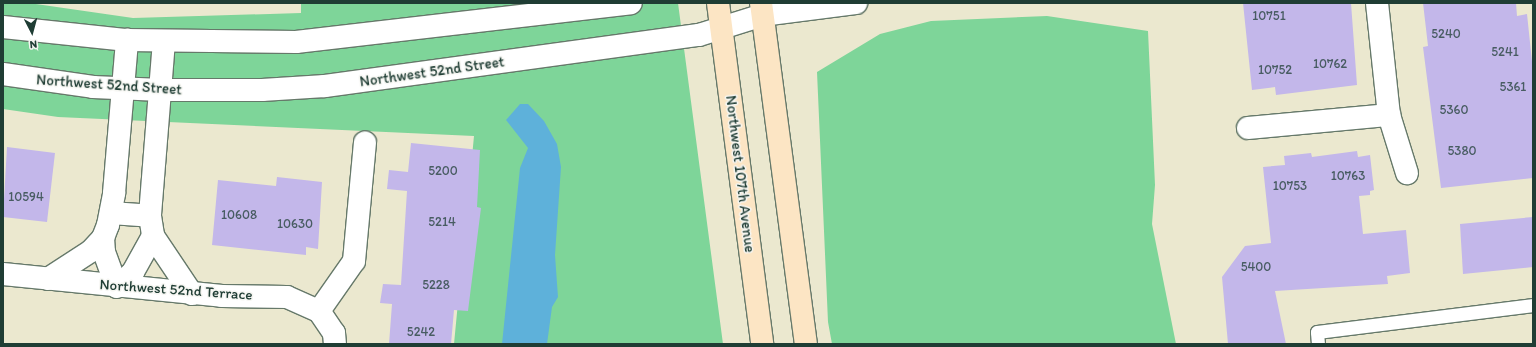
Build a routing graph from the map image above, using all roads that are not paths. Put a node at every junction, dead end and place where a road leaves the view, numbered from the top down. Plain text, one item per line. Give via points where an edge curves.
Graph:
1 (631, 3) edge
2 (718, 3) edge
3 (856, 3) edge
4 (1377, 3) edge
5 (762, 9) edge
6 (3, 27) edge
7 (721, 28) junction
8 (127, 40) junction
9 (164, 41) junction
10 (3, 74) edge
11 (123, 88) junction
12 (161, 90) junction
13 (1389, 115) junction
14 (1248, 128) dead end
15 (365, 143) dead end
16 (1407, 173) dead end
17 (111, 213) junction
18 (151, 226) junction
19 (103, 238) junction
20 (3, 274) edge
21 (48, 279) junction
22 (117, 287) junction
23 (192, 294) junction
24 (1533, 305) edge
25 (320, 311) junction
26 (334, 339) edge
27 (762, 344) edge
28 (806, 344) edge
29 (1318, 344) edge

1 - 9 street via 330,40
2 - 7 main road, Northwest 107th Avenue
3 - 5 street, Northwest 52nd Street
4 - 13 street
5 - 7 street, Northwest 52nd Street
5 - 28 main road
6 - 8 street
7 - 12 street, Northwest 52nd Street via 699,35 325,86 262,90
7 - 27 main road, Northwest 107th Avenue
8 - 9 street
8 - 11 street
9 - 12 street
10 - 11 street, Northwest 52nd Street
11 - 12 street, Northwest 52nd Street
11 - 17 street
12 - 18 street
13 - 14 street
13 - 16 street
15 - 25 street via 354,261
17 - 18 street
17 - 19 street
18 - 22 street via 134,272
18 - 23 street
19 - 21 street via 75,263
19 - 22 street via 104,252
20 - 21 street, Northwest 52nd Terrace
21 - 22 street, Northwest 52nd Terrace
22 - 23 street, Northwest 52nd Terrace
23 - 25 street, Northwest 52nd Terrace via 287,297
24 - 29 lane via 1317,332
25 - 26 street

